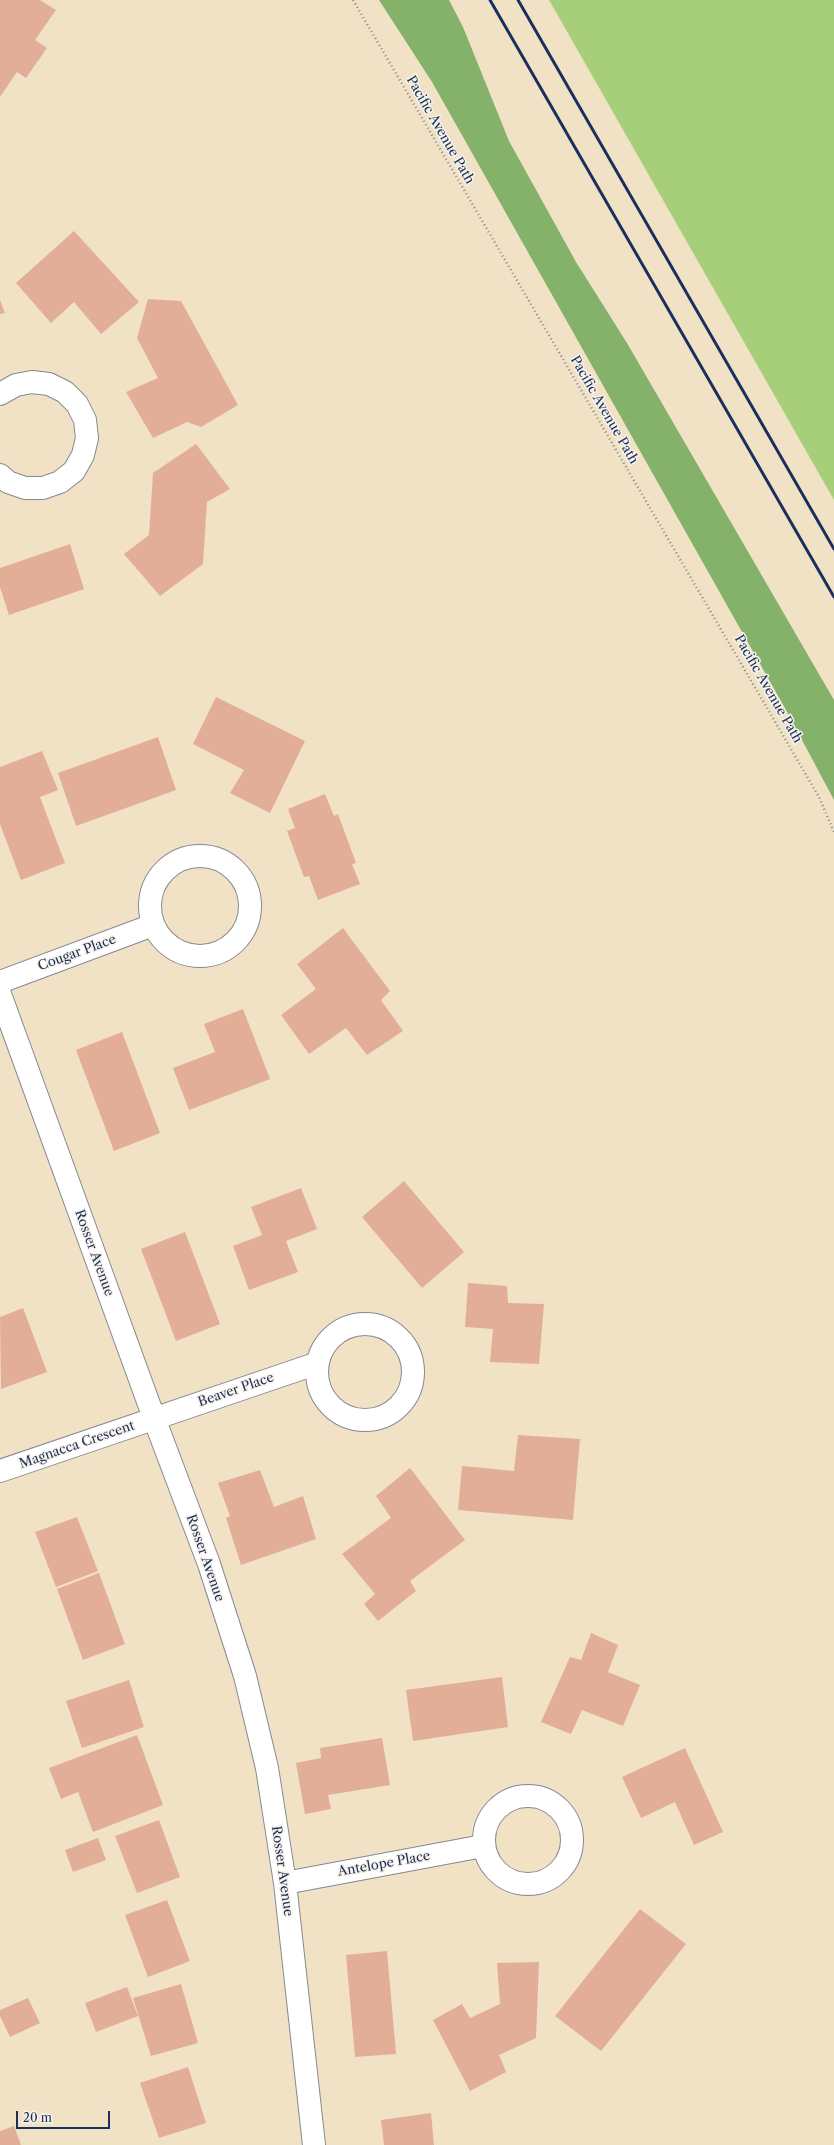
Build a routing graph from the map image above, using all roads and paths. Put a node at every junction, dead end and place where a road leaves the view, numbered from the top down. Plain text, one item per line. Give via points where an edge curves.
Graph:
1 (352, 0) edge
2 (0, 394) edge
3 (0, 475) edge
4 (834, 832) edge
5 (153, 925) junction
6 (1, 995) edge
7 (318, 1363) junction
8 (154, 1418) junction
9 (0, 1471) edge
10 (484, 1846) junction
11 (285, 1883) junction
12 (314, 2145) edge

1 - 4 path, Pacific Avenue Path via 819,797
2 - 3 street via 16,385 32,382 49,384 65,392 77,404 84,420 87,438 83,455 74,471 60,482 43,488 25,488 8,482
5 - 5 street via 162,939 175,950 192,956 214,954 225,950 238,939 247,924 250,908 248,892 241,878 220,860 200,856 183,858 169,866 158,878 151,892 150,909
5 - 6 street, Cougar Place
6 - 8 street, Rosser Avenue
7 - 7 street via 318,1379 323,1394 332,1407 346,1416 361,1420 377,1418 392,1412 403,1401 411,1387 414,1372 411,1356 403,1342 392,1332 377,1325 362,1324 346,1328 333,1336 323,1348
7 - 8 street, Beaver Place
8 - 9 street, Magnacca Crescent
8 - 11 street, Rosser Avenue via 209,1564 245,1676 267,1768
10 - 10 street via 487,1859 501,1875 519,1884 533,1885 558,1874 567,1863 572,1850 572,1834 567,1820 558,1807 545,1799 530,1796 514,1798 501,1805 490,1816 484,1830
10 - 11 street, Antelope Place
11 - 12 street, Rosser Avenue

